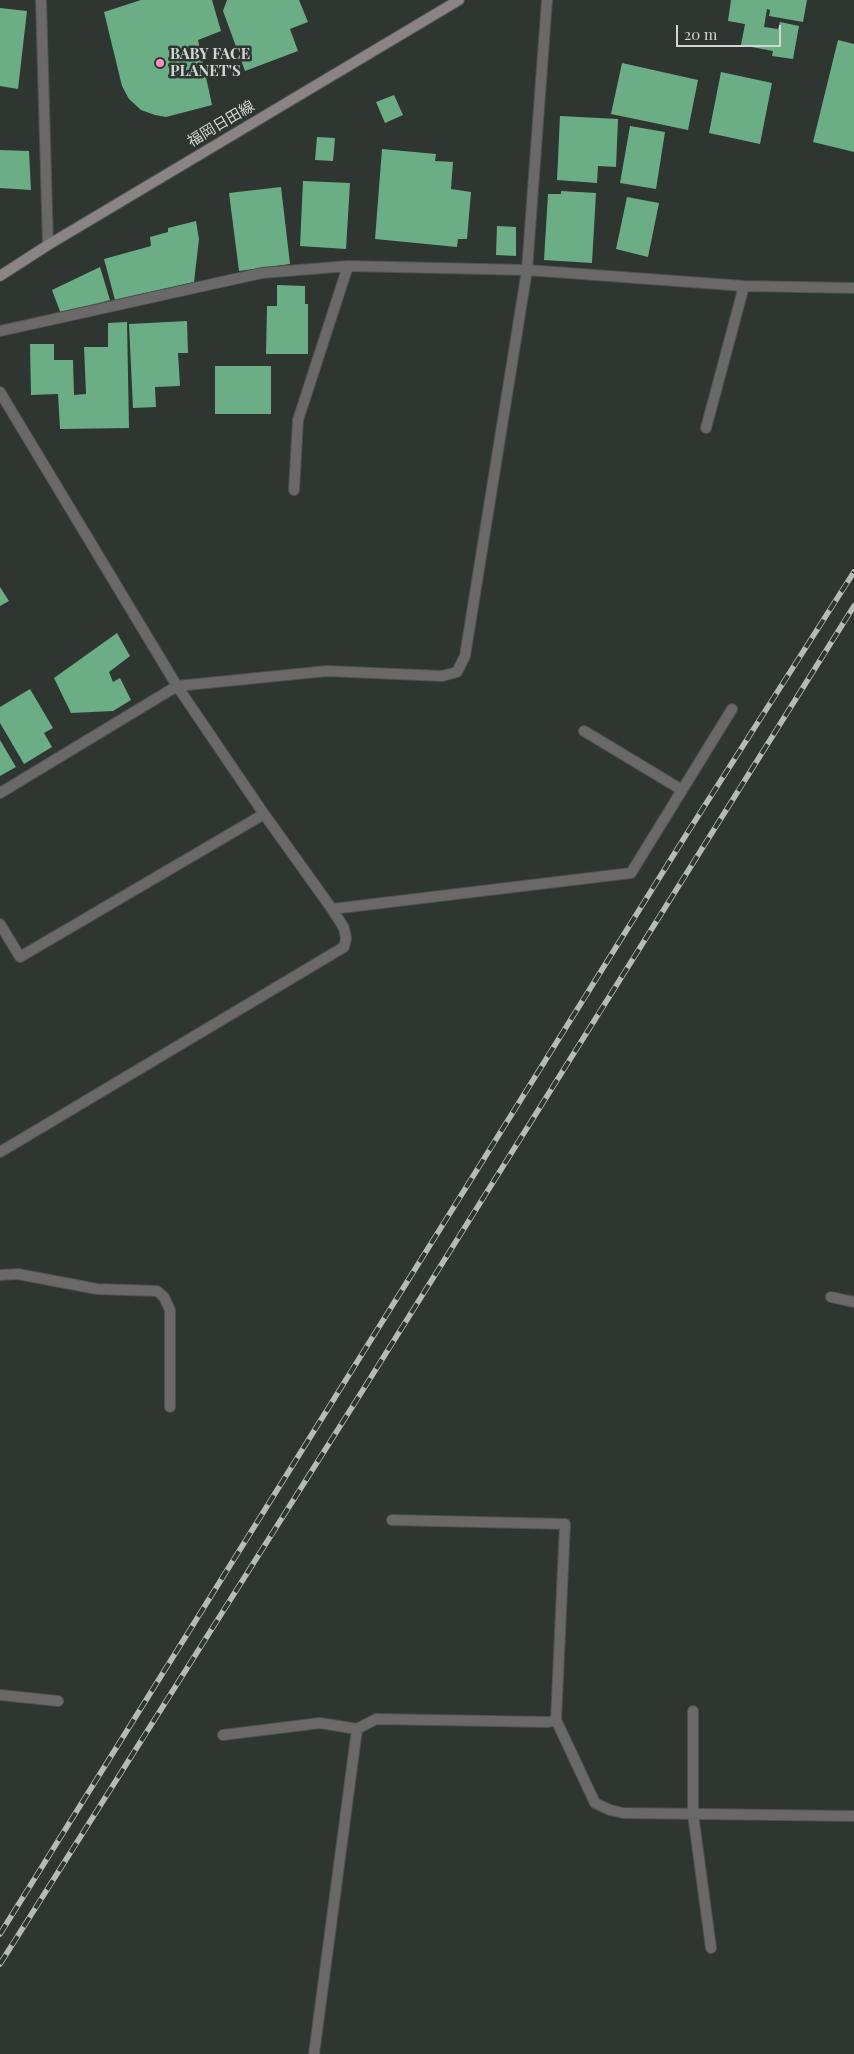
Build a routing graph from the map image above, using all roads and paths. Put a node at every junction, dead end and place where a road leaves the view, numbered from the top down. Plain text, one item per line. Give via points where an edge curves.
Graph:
1 (41, 0) edge
2 (459, 0) edge
3 (547, 0) edge
4 (48, 245) junction
5 (348, 266) junction
6 (527, 270) junction
7 (0, 276) edge
8 (744, 286) junction
9 (854, 288) edge
10 (0, 331) edge
11 (0, 392) edge
12 (706, 428) dead end
13 (294, 490) dead end
14 (178, 686) junction
15 (732, 709) dead end
16 (584, 731) dead end
17 (682, 790) junction
18 (0, 793) edge
19 (264, 814) junction
20 (332, 909) junction
21 (0, 924) edge
22 (0, 1152) edge
23 (0, 1275) edge
24 (831, 1297) dead end
25 (854, 1302) edge
26 (170, 1407) dead end
27 (392, 1520) dead end
28 (0, 1695) edge
29 (58, 1701) dead end
30 (693, 1711) dead end
31 (556, 1720) junction
32 (357, 1729) junction
33 (223, 1735) dead end
34 (693, 1814) junction
35 (854, 1816) edge
36 (711, 1948) dead end
37 (314, 2054) edge

1 - 4 street
2 - 4 main road, 福岡日田線
3 - 6 street
4 - 7 main road, 福岡日田線
5 - 6 street
5 - 10 street via 262,273
5 - 13 street via 298,420
6 - 8 street
6 - 14 street via 465,656 457,672 442,676 327,671
8 - 9 street
8 - 12 street
11 - 14 street
14 - 18 street
14 - 19 street
15 - 17 street
16 - 17 street
17 - 20 street via 631,873
19 - 20 street
19 - 21 street via 20,957
20 - 22 street via 344,928 344,947
23 - 26 street via 18,1274 97,1289 157,1291 164,1296 170,1310
24 - 25 street
27 - 31 street via 565,1524
28 - 29 street
30 - 34 street
31 - 32 street via 376,1719
31 - 34 street via 595,1803 623,1813
32 - 33 street via 320,1723
32 - 37 street
34 - 35 street
34 - 36 street

